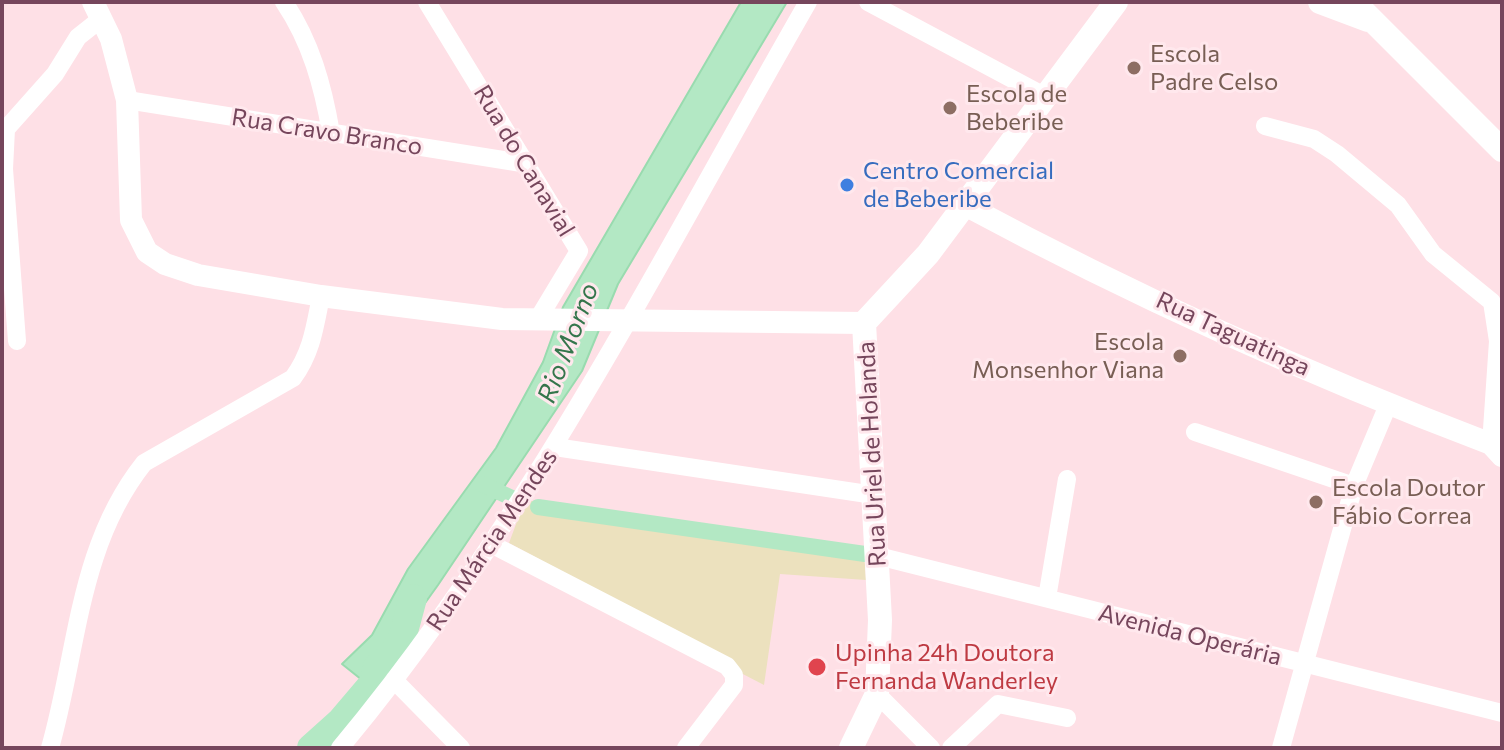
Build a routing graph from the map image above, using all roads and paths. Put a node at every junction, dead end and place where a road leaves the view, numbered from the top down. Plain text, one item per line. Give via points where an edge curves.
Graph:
1 (284, 2) edge
2 (427, 2) edge
3 (808, 2) edge
4 (868, 2) edge
5 (1116, 2) edge
6 (1320, 2) edge
7 (98, 10) edge
8 (1361, 11) edge
9 (1046, 97) junction
10 (127, 100) junction
11 (1265, 126) dead end
12 (331, 133) junction
13 (1502, 150) edge
14 (528, 164) junction
15 (965, 205) junction
16 (321, 296) junction
17 (546, 320) junction
18 (617, 321) junction
19 (864, 323) junction
20 (17, 341) dead end
21 (1388, 405) junction
22 (1195, 432) dead end
23 (555, 447) junction
24 (1497, 450) edge
25 (1067, 479) dead end
26 (1354, 486) junction
27 (874, 495) junction
28 (491, 544) junction
29 (878, 556) junction
30 (1047, 598) junction
31 (1307, 664) junction
32 (394, 680) junction
33 (877, 694) junction
34 (1502, 713) edge
35 (1067, 718) dead end
36 (346, 746) edge
37 (50, 748) edge
38 (461, 748) edge
39 (686, 748) edge
40 (851, 748) edge
41 (931, 748) edge
42 (951, 748) edge
43 (1281, 748) edge

1 - 12 street via 324,89
2 - 14 street, Rua do Canavial
3 - 18 street, Rua Márcia Mendes
4 - 9 street
5 - 9 main road, Rua Uriel de Holanda
6 - 8 main road
7 - 10 street
7 - 20 street via 55,74 6,129 4,169
8 - 13 main road
9 - 15 main road, Rua Uriel de Holanda
10 - 12 street, Rua Cravo Branco
10 - 16 street via 131,220 147,252 198,275
11 - 24 street via 1314,139 1337,154 1398,205 1433,254 1492,302 1498,341
12 - 14 street, Rua Cravo Branco
14 - 17 street, Rua do Canavial via 579,251
15 - 19 main road, Rua Uriel de Holanda via 902,286
15 - 21 street, Rua Taguatinga
16 - 17 street via 440,314
16 - 37 street via 313,340 293,378 144,463 129,481 97,543
17 - 18 street
18 - 19 street
18 - 23 street, Rua Márcia Mendes
19 - 27 main road, Rua Uriel de Holanda
21 - 24 street, Rua Taguatinga
21 - 26 street
22 - 26 street
23 - 27 street
23 - 28 street, Rua Márcia Mendes
25 - 30 street
26 - 31 street
27 - 29 main road, Rua Uriel de Holanda
28 - 32 street, Rua Márcia Mendes
28 - 39 street via 727,666 734,685
29 - 30 street, Avenida Operária
29 - 33 main road, Rua Uriel de Holanda
30 - 31 street, Avenida Operária
31 - 34 street, Avenida Operária
31 - 43 street
32 - 36 street, Rua Márcia Mendes
32 - 38 street
33 - 40 main road, Rua Uriel de Holanda
33 - 41 street
35 - 42 street via 998,704

